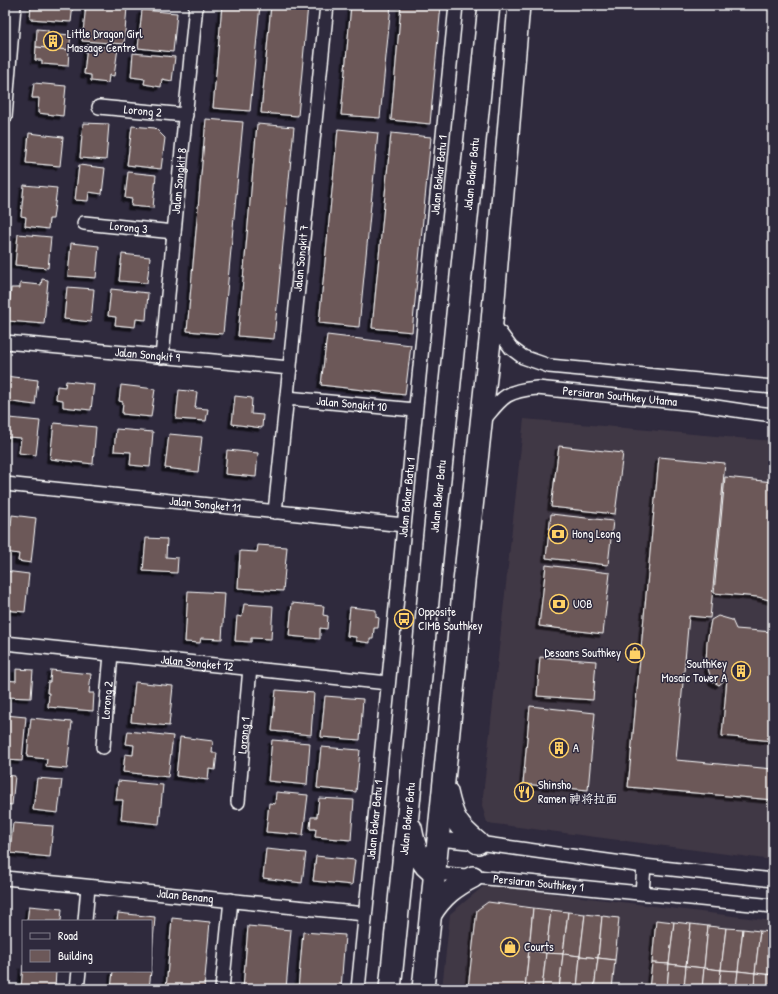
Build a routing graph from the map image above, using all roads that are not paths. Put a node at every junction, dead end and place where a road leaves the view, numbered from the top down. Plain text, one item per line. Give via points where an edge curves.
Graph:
1 (14, 5) edge
2 (196, 5) edge
3 (327, 5) edge
4 (456, 5) edge
5 (489, 5) edge
6 (520, 5) edge
7 (99, 107) dead end
8 (186, 115) junction
9 (5, 117) edge
10 (84, 223) dead end
11 (174, 232) junction
12 (492, 322) junction
13 (5, 342) edge
14 (162, 357) junction
15 (290, 368) junction
16 (773, 387) edge
17 (287, 398) junction
18 (415, 410) junction
19 (773, 414) edge
20 (480, 424) junction
21 (5, 484) edge
22 (275, 512) junction
23 (404, 525) junction
24 (5, 643) edge
25 (111, 654) junction
26 (250, 668) junction
27 (388, 683) junction
28 (103, 747) dead end
29 (444, 778) junction
30 (238, 802) dead end
31 (409, 804) junction
32 (439, 839) junction
33 (478, 843) junction
34 (419, 856) junction
35 (644, 866) junction
36 (435, 873) junction
37 (473, 876) junction
38 (5, 878) edge
39 (773, 880) edge
40 (88, 886) junction
41 (642, 893) junction
42 (231, 900) junction
43 (400, 902) junction
44 (773, 906) edge
45 (365, 914) junction
46 (431, 915) junction
47 (85, 920) edge
48 (79, 972) edge
49 (77, 989) edge
50 (222, 989) edge
51 (358, 989) edge
52 (390, 989) edge
53 (423, 989) edge

1 - 9 street
2 - 8 street, Jalan Songkit 8
3 - 15 street, Jalan Songkit 7
4 - 18 street, Jalan Bakar Batu 1
5 - 31 main road, Jalan Bakar Batu
6 - 12 main road
7 - 8 street, Lorong 2
8 - 11 street, Jalan Songkit 8
10 - 11 street, Lorong 3
11 - 14 street, Jalan Songkit 8
12 - 16 street, Persiaran Southkey Utama via 511,348 523,357 549,366
12 - 20 main road
13 - 14 street, Jalan Songkit 9
14 - 15 street, Jalan Songkit 9
15 - 17 street, Jalan Songkit 7
17 - 18 street, Jalan Songkit 10
17 - 22 street, Jalan Songkit 7
18 - 23 street, Jalan Bakar Batu 1
19 - 20 street, Persiaran Southkey Utama via 537,388 520,389 506,395
20 - 29 main road
21 - 22 street, Jalan Songket 11
22 - 23 street, Jalan Songket 11
23 - 27 street, Jalan Bakar Batu 1
24 - 25 street, Jalan Songket 12
25 - 26 street, Jalan Songket 12
25 - 28 street, Lorong 2
26 - 27 street, Jalan Songket 12
26 - 30 street, Lorong 1
27 - 45 street, Jalan Bakar Batu 1
29 - 32 main road
29 - 33 main road via 455,819 461,830
31 - 34 main road via 412,838
31 - 43 main road, Jalan Bakar Batu
32 - 33 street
32 - 34 main road via 429,844
32 - 36 main road
33 - 35 street
34 - 36 main road via 424,866
34 - 43 main road
35 - 39 street
35 - 41 street
36 - 37 street, Persiaran Southkey 1
36 - 46 main road
37 - 41 street, Persiaran Southkey 1
37 - 46 main road via 449,890
38 - 40 street, Jalan Benang
40 - 42 street, Jalan Benang
40 - 47 street
41 - 44 street, Persiaran Southkey 1
42 - 45 street, Jalan Benang
42 - 50 street
43 - 52 main road, Jalan Bakar Batu
45 - 51 street, Jalan Bakar Batu 1
46 - 53 main road
48 - 49 street

